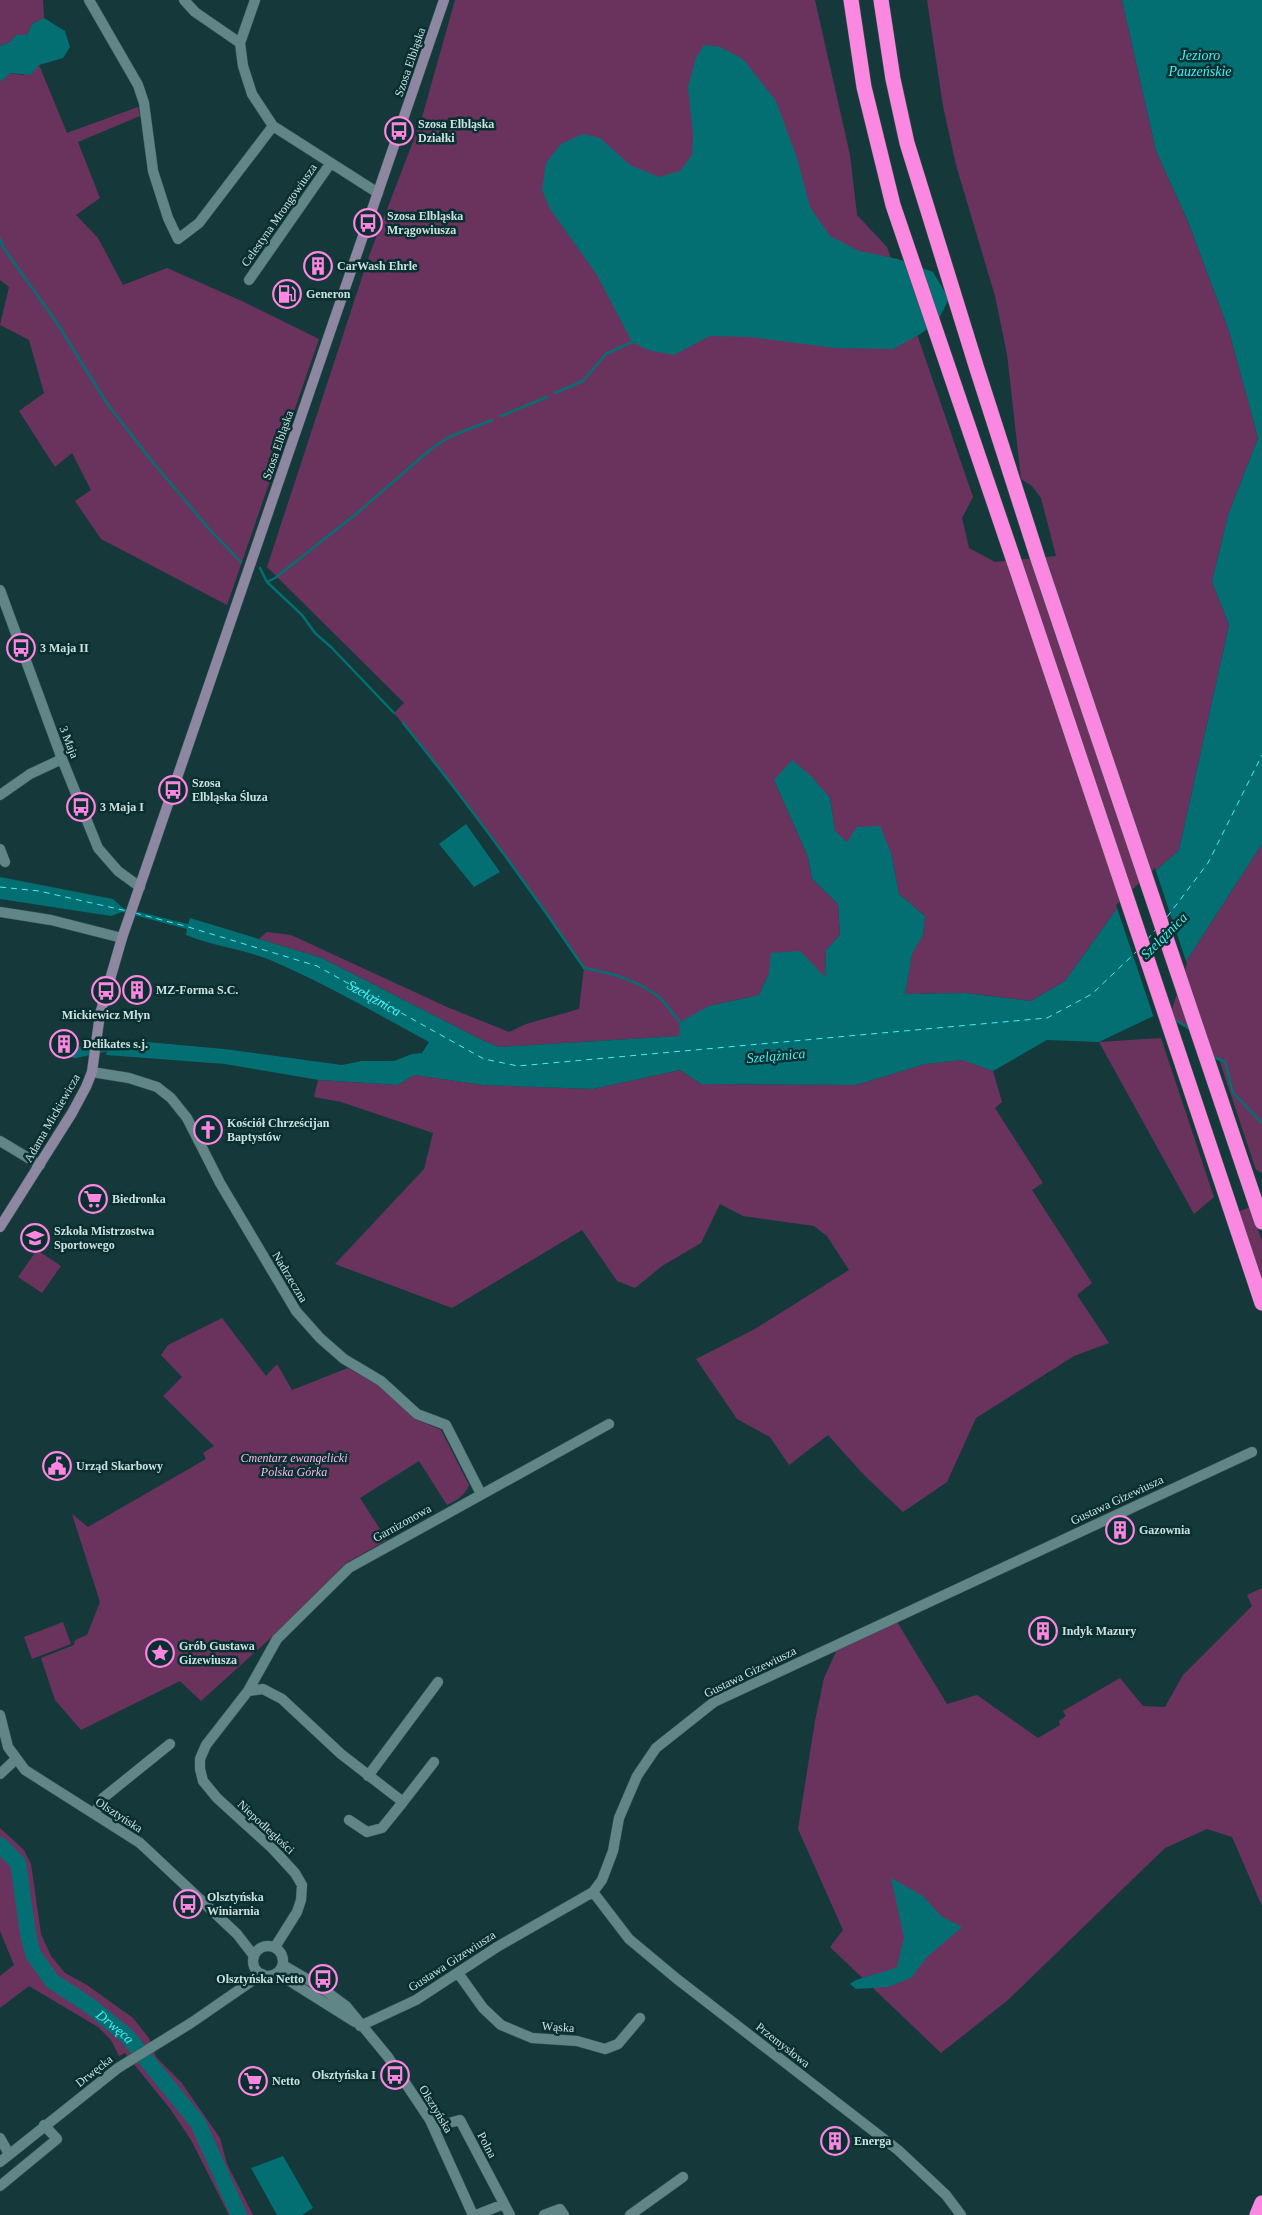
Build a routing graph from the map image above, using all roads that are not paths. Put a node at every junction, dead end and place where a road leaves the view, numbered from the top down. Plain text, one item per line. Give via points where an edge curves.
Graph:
1 (89, 0) edge
2 (184, 0) edge
3 (255, 0) edge
4 (444, 0) edge
5 (851, 0) edge
6 (881, 0) edge
7 (240, 43) junction
8 (274, 126) junction
9 (330, 164) junction
10 (378, 193) junction
11 (249, 280) dead end
12 (1, 594) edge
13 (62, 759) junction
14 (0, 795) edge
15 (0, 849) edge
16 (6, 862) dead end
17 (140, 886) junction
18 (136, 898) joint
19 (0, 912) edge
20 (123, 935) junction
21 (92, 1072) junction
22 (0, 1141) edge
23 (40, 1165) junction
24 (1262, 1222) edge
25 (0, 1227) edge
26 (1262, 1303) edge
27 (609, 1424) dead end
28 (1252, 1452) dead end
29 (480, 1494) junction
30 (438, 1682) dead end
31 (248, 1691) junction
32 (0, 1714) edge
33 (217, 1729) joint
34 (170, 1744) dead end
35 (16, 1759) junction
36 (434, 1762) dead end
37 (0, 1774) edge
38 (368, 1776) junction
39 (403, 1802) junction
40 (95, 1813) junction
41 (349, 1820) dead end
42 (593, 1892) junction
43 (275, 1947) junction
44 (257, 1952) junction
45 (280, 1969) junction
46 (259, 1971) junction
47 (458, 1972) junction
48 (640, 2018) dead end
49 (360, 2026) junction
50 (44, 2125) junction
51 (434, 2127) junction
52 (0, 2138) edge
53 (9, 2154) junction
54 (0, 2162) edge
55 (683, 2177) dead end
56 (0, 2186) edge
57 (1262, 2202) edge
58 (504, 2204) junction
59 (474, 2215) edge
60 (510, 2215) edge
61 (544, 2215) edge
62 (564, 2215) edge
63 (630, 2215) edge
64 (961, 2215) edge
65 (1257, 2215) edge

1 - 8 street via 138,85 144,103 153,171 178,239 199,223
2 - 7 street via 195,12
3 - 7 street, Celestyna Mrongowiusza
4 - 10 main road, Szosa Elbląska
5 - 26 highway via 864,87 893,205
6 - 24 highway via 907,143 977,369
7 - 8 street, Celestyna Mrongowiusza via 252,94
8 - 9 street, Celestyna Mrongowiusza
9 - 10 street, Celestyna Mrongowiusza
9 - 11 street, Celestyna Mrongowiusza
10 - 17 main road, Szosa Elbląska
12 - 13 street, 3 Maja
13 - 14 street via 30,774
13 - 17 street, 3 Maja via 98,848 118,871
15 - 16 street
17 - 18 main road, Szosa Elbląska
18 - 20 main road, Adama Mickiewicza
19 - 20 street
20 - 21 main road, Adama Mickiewicza via 102,1006
21 - 23 main road, Adama Mickiewicza
21 - 29 street, Nadrzeczna via 157,1087 171,1098 187,1118 220,1183 296,1312 344,1360 381,1382 417,1414 446,1426
22 - 23 street
23 - 25 main road, Adama Mickiewicza
27 - 29 street, Garnizonowa
28 - 42 street, Gustawa Gizewiusza via 714,1702 656,1748 637,1776 618,1818 613,1851 602,1880
29 - 31 street, Garnizonowa via 349,1568 277,1639
30 - 38 street
31 - 33 street, Garnizonowa
31 - 38 street via 263,1689 282,1699
32 - 35 street, Olsztyńska via 8,1747
33 - 43 street, Niepodległości via 201,1754 199,1764 203,1780 217,1798 272,1848 295,1873 302,1886 297,1912
34 - 40 street via 103,1798
35 - 37 street
35 - 40 street, Olsztyńska via 35,1777
36 - 39 street
38 - 39 street
39 - 41 street via 382,1828 368,1832
40 - 44 street, Olsztyńska via 140,1843
42 - 47 street, Gustawa Gizewiusza
42 - 64 street, Przemysłowa via 629,1939 898,2150 946,2195
43 - 44 street via 266,1946
43 - 45 street via 283,1956
44 - 46 street
45 - 46 street via 270,1976
45 - 49 street, Olsztyńska via 319,1986 346,2006
46 - 50 street, Drwęcka via 234,1993 131,2059
47 - 48 street, Wąska via 483,2008 500,2025 532,2038 577,2041 606,2049 618,2044
47 - 49 street, Gustawa Gizewiusza via 416,2000
49 - 51 street, Olsztyńska via 388,2057
50 - 53 street, Drwęcka
50 - 56 street via 57,2140
51 - 58 street, Polna via 460,2120
51 - 59 street, Olsztyńska
52 - 53 street
53 - 54 street, Drwęcka
55 - 63 street
57 - 65 highway
58 - 59 street
58 - 60 street, Polna
61 - 62 street via 560,2209

